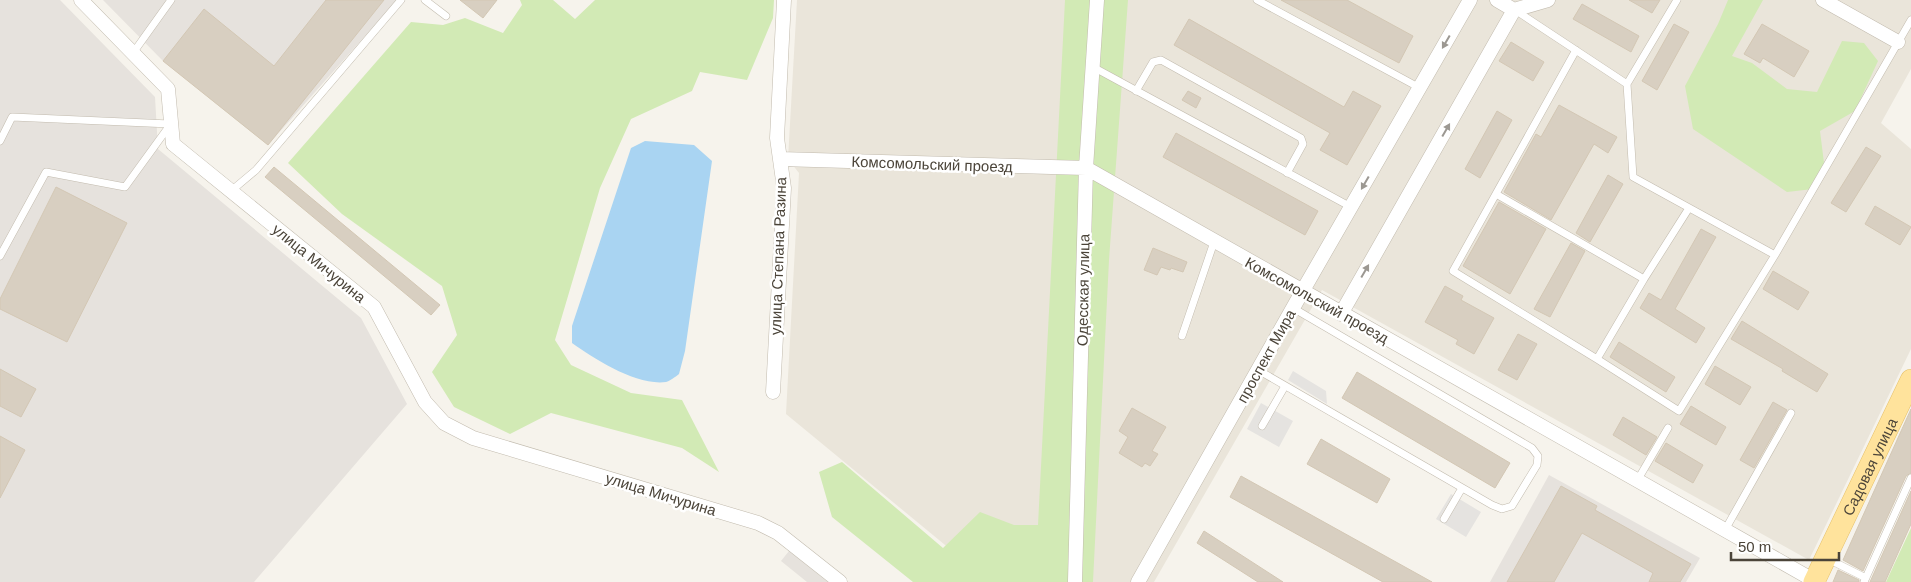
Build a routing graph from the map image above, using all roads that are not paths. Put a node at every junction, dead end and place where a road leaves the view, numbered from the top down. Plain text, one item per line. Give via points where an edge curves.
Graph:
1 (81, 0) edge
2 (172, 0) edge
3 (401, 0) edge
4 (426, 0) edge
5 (784, 0) edge
6 (1096, 0) edge
7 (1257, 0) edge
8 (1470, 0) edge
9 (1497, 0) edge
10 (1548, 0) edge
11 (1676, 0) edge
12 (1823, 0) edge
13 (1514, 10) junction
14 (446, 16) dead end
15 (1911, 20) edge
16 (1898, 42) junction
17 (1576, 50) junction
18 (133, 53) junction
19 (1093, 67) junction
20 (1628, 84) junction
21 (1420, 88) junction
22 (1136, 91) junction
23 (170, 124) junction
24 (0, 141) edge
25 (780, 159) junction
26 (1086, 168) junction
27 (1287, 173) junction
28 (231, 191) junction
29 (1496, 194) junction
30 (1351, 208) junction
31 (1689, 208) junction
32 (1214, 242) junction
33 (0, 256) edge
34 (1775, 256) junction
35 (1644, 279) junction
36 (1302, 292) junction
37 (1293, 308) junction
38 (1340, 314) junction
39 (1182, 336) dead end
40 (1598, 359) junction
41 (1258, 370) junction
42 (1911, 380) edge
43 (1285, 386) junction
44 (773, 392) dead end
45 (1791, 413) dead end
46 (1262, 426) dead end
47 (1668, 428) dead end
48 (1911, 478) edge
49 (1637, 481) junction
50 (1462, 488) junction
51 (1444, 519) dead end
52 (1725, 530) junction
53 (1826, 557) junction
54 (1865, 580) edge
55 (1075, 581) edge
56 (840, 582) edge
57 (1138, 582) edge
58 (1814, 582) edge

1 - 18 street, улица Мичурина
2 - 18 lane
3 - 28 lane via 256,170
4 - 14 lane
5 - 25 street, улица Степана Разина via 777,138
6 - 19 street, Одесская улица
7 - 21 lane
8 -> 21 street, проспект Мира
9 - 13 street
10 - 13 street
11 - 20 lane
12 - 16 street
13 - 17 lane
38 -> 13 street
15 - 16 lane
16 - 34 lane
17 - 20 lane
17 - 29 lane
18 - 23 street, улица Мичурина via 168,89
19 - 22 lane
19 - 26 street, Одесская улица
20 - 31 lane via 1633,177
21 -> 30 street, проспект Мира
22 - 27 lane
22 - 27 lane via 1153,62 1161,60 1301,138 1303,144
23 - 24 lane via 12,117
23 - 28 street, улица Мичурина via 173,144
23 - 33 lane via 125,187 46,172
25 - 26 street, Комсомольский проезд
25 - 44 street, улица Степана Разина via 784,188
26 - 32 street, Комсомольский проезд
26 - 55 street, Одесская улица
27 - 30 lane
28 - 56 street, улица Мичурина via 374,307 425,402 444,422 473,438 758,523 778,532
29 - 35 lane
29 - 40 lane via 1453,271
30 - 36 street, проспект Мира
31 - 34 lane
31 - 35 lane
32 - 36 street, Комсомольский проезд
32 - 39 lane
34 - 40 lane via 1679,411
35 - 40 lane
36 - 37 street, проспект Мира
36 - 38 street, Комсомольский проезд
37 - 41 street, проспект Мира
37 - 50 lane via 1532,448 1538,456 1537,465 1512,506 1502,509 1492,506
38 - 49 street, Комсомольский проезд
41 - 43 lane
41 - 57 street, проспект Мира
42 - 53 main road, Садовая улица
43 - 46 lane
43 - 50 lane
45 - 52 lane
47 - 49 lane
48 - 54 lane
49 - 52 street, Комсомольский проезд
50 - 51 lane
52 - 58 street, Комсомольский проезд
53 - 54 lane
53 - 58 main road, Садовая улица

